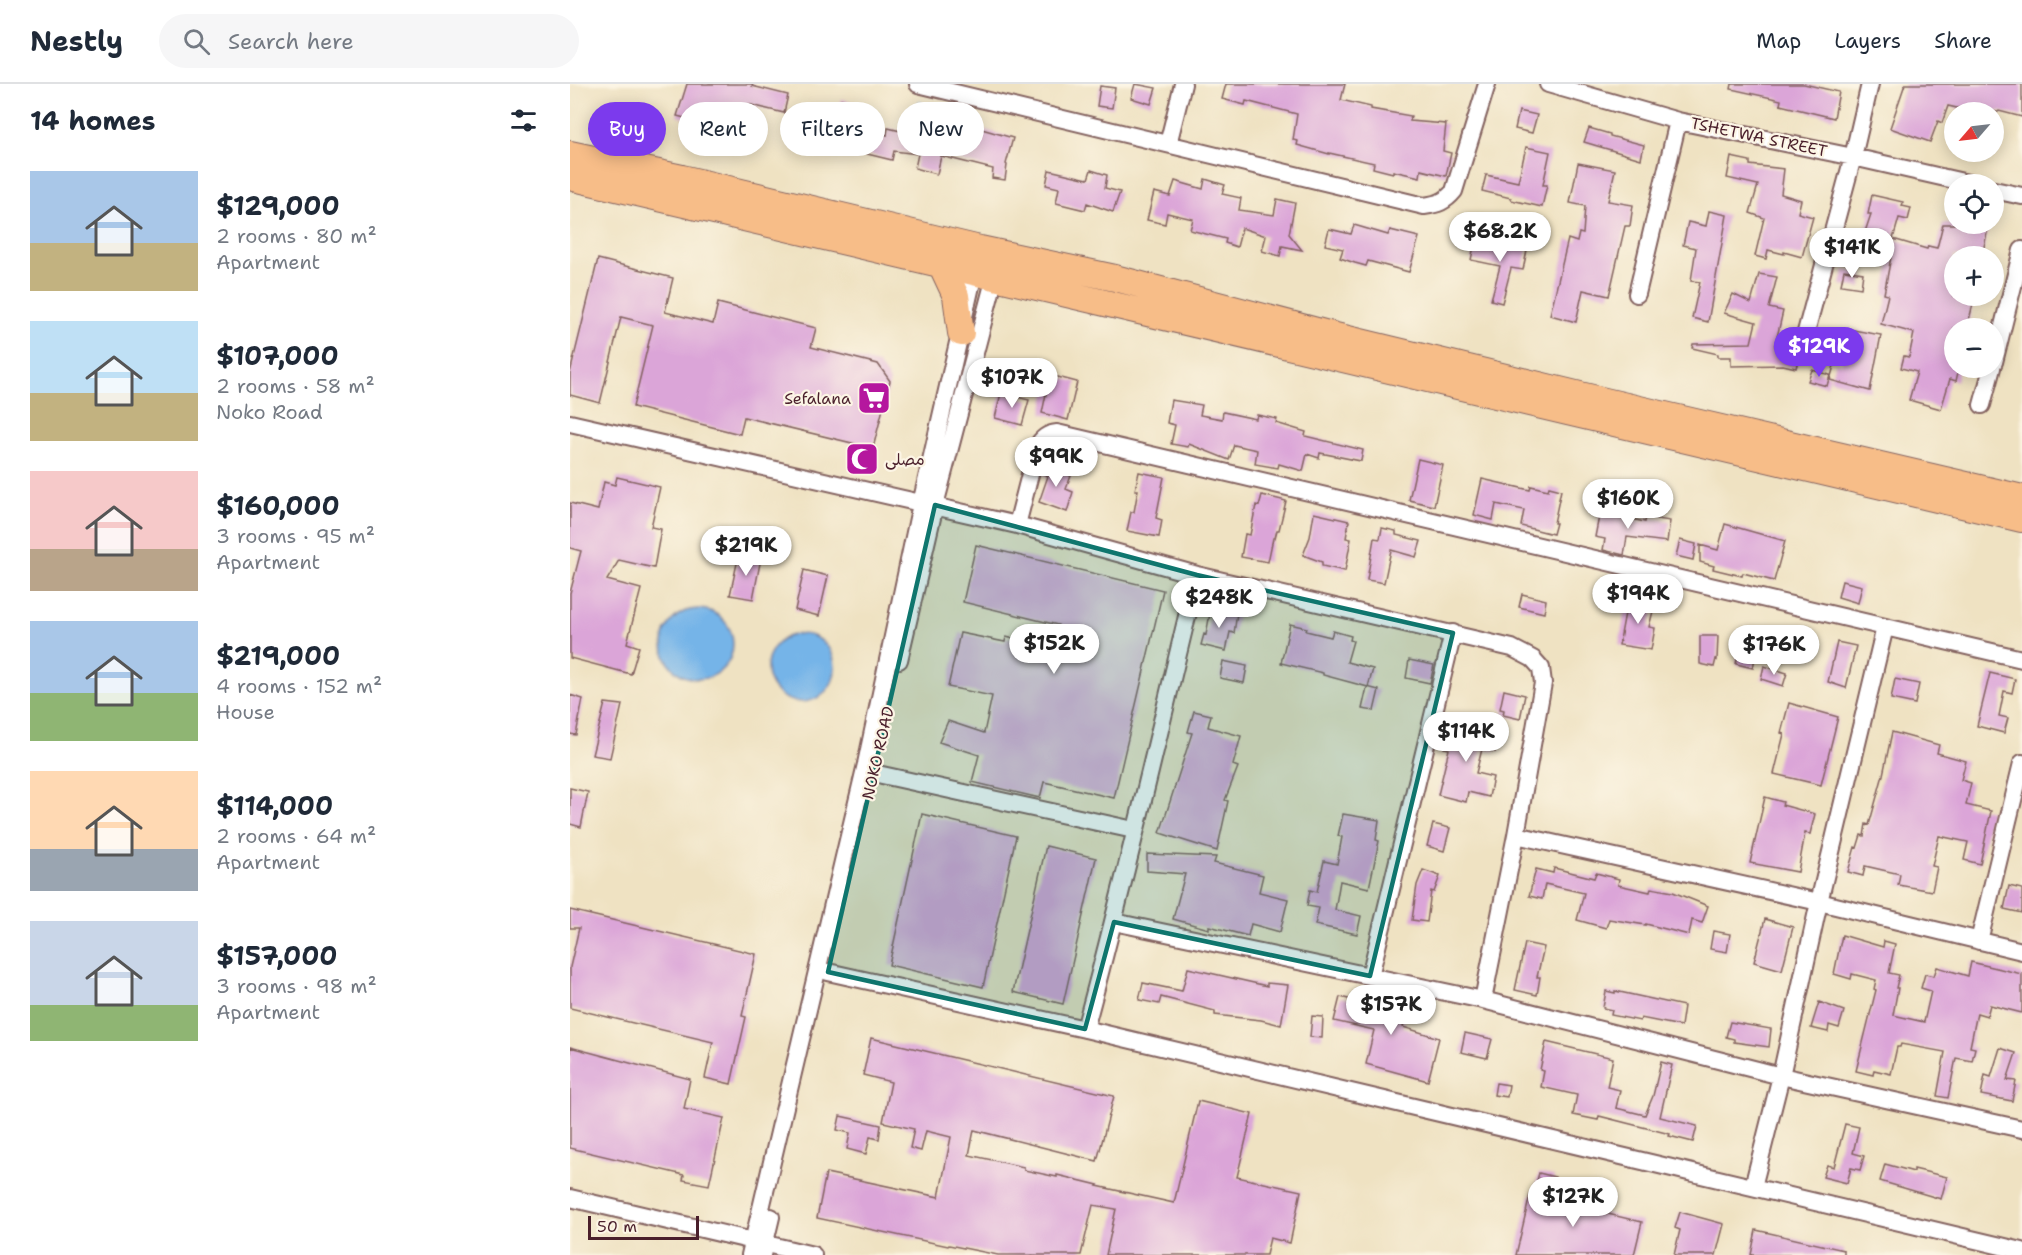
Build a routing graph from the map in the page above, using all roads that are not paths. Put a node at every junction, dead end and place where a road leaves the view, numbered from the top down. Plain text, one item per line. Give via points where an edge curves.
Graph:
1 (918, 84) edge
2 (1183, 84) edge
3 (1487, 84) edge
4 (1548, 84) edge
5 (1870, 84) edge
6 (1678, 121) junction
7 (1168, 144) junction
8 (570, 154) edge
9 (1853, 157) junction
10 (570, 177) edge
11 (1944, 178) edge
12 (2004, 192) edge
13 (2022, 196) edge
14 (2022, 250) edge
15 (988, 262) junction
16 (940, 264) junction
17 (1637, 294) dead end
18 (2004, 322) edge
19 (1806, 332) dead end
20 (962, 333) junction
21 (1989, 378) edge
22 (1982, 405) dead end
23 (570, 423) edge
24 (2022, 498) edge
25 (928, 505) junction
26 (2022, 519) edge
27 (1017, 525) junction
28 (1197, 575) junction
29 (1885, 627) junction
30 (1452, 633) junction
31 (2022, 659) edge
32 (2022, 763) edge
33 (873, 773) junction
34 (1134, 830) junction
35 (1516, 834) junction
36 (1819, 902) junction
37 (1114, 922) junction
38 (1979, 941) junction
39 (2022, 951) edge
40 (828, 972) junction
41 (1370, 976) junction
42 (1483, 1000) junction
43 (1085, 1029) junction
44 (1781, 1076) junction
45 (2022, 1129) edge
46 (1753, 1187) junction
47 (570, 1198) edge
48 (758, 1249) edge
49 (2022, 1251) edge
50 (813, 1255) edge

1 - 7 street
2 - 7 street
3 - 7 street via 1454,192 1438,204 1424,206
4 - 6 street, TSHETWA STREET
5 - 9 street
6 - 9 street, TSHETWA STREET
6 - 17 street
8 - 15 main road via 682,178
9 - 11 street, TSHETWA STREET
9 - 19 street
10 - 16 main road
12 - 13 street
14 - 18 street
15 - 16 main road
15 - 20 street
15 - 24 main road via 1115,278 1381,347
15 - 25 street, NOKO ROAD
15 - 26 main road
16 - 20 main road via 956,296
20 - 25 street
21 - 22 street
23 - 25 street
25 - 27 street
25 - 33 street, NOKO ROAD
25 - 48 street
27 - 28 street
27 - 29 street via 1037,447 1048,434 1057,433
28 - 30 street
28 - 34 street
29 - 31 street
29 - 36 street
30 - 35 street via 1512,648 1541,668 1543,683
30 - 41 street
32 - 38 street
33 - 34 street
33 - 40 street, NOKO ROAD
34 - 37 street
35 - 36 street
35 - 42 street
36 - 38 street
36 - 44 street
37 - 41 street
37 - 43 street
38 - 39 street
40 - 43 street
40 - 48 street, NOKO ROAD
41 - 42 street
42 - 44 street
43 - 46 street
44 - 45 street
44 - 46 street
46 - 49 street
47 - 48 street
48 - 50 street

